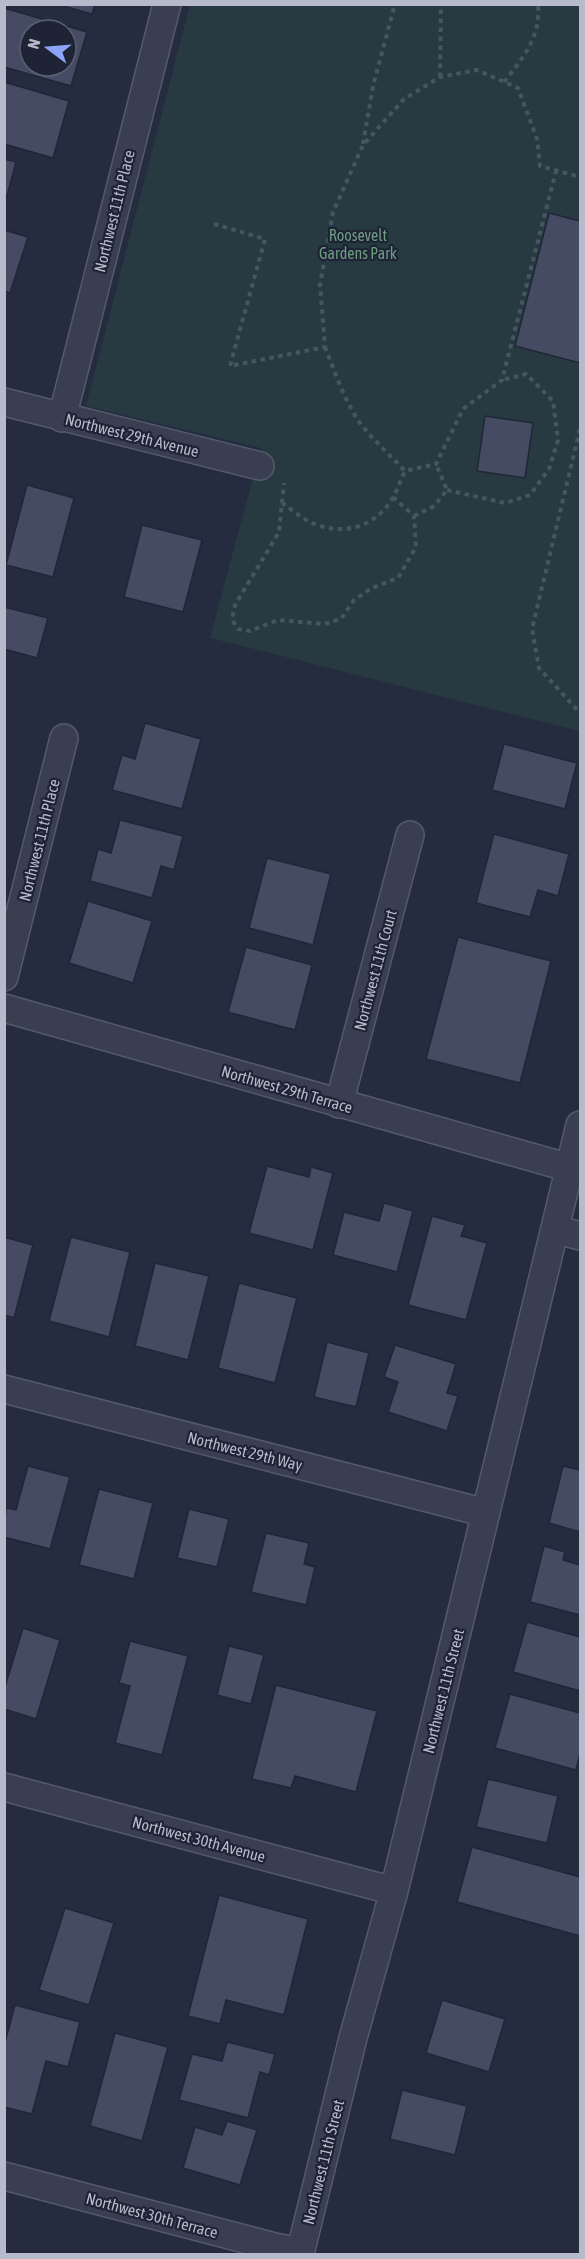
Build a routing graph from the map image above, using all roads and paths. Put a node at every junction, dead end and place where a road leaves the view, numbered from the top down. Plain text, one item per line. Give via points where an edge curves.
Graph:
1 (167, 4) edge
2 (395, 4) edge
3 (441, 4) edge
4 (538, 4) edge
5 (440, 77) junction
6 (504, 82) junction
7 (363, 145) junction
8 (556, 171) junction
9 (580, 177) edge
10 (214, 225) dead end
11 (325, 347) junction
12 (502, 380) junction
13 (4, 402) edge
14 (62, 418) junction
15 (580, 429) edge
16 (436, 464) junction
17 (272, 469) joint
18 (405, 471) junction
19 (447, 490) junction
20 (393, 497) junction
21 (282, 503) junction
22 (414, 516) junction
23 (580, 713) edge
24 (64, 738) dead end
25 (410, 835) dead end
26 (4, 977) edge
27 (4, 1008) edge
28 (339, 1104) junction
29 (580, 1125) edge
30 (570, 1168) junction
31 (568, 1232) edge
32 (4, 1389) edge
33 (486, 1514) junction
34 (4, 1787) edge
35 (394, 1891) junction
36 (4, 2176) edge
37 (300, 2253) edge

1 - 14 street, Northwest 11th Place
2 - 7 path
3 - 5 path
4 - 6 path via 539,20 527,52
5 - 6 path via 477,70
5 - 7 path via 404,99
6 - 8 path via 518,88 537,139 540,166
7 - 11 path via 333,212 320,285
8 - 9 path
8 - 12 path
10 - 11 path via 265,239 230,366
11 - 18 path via 360,422
12 - 16 path via 463,409
12 - 19 path via 526,374 553,401 558,440 549,469 530,495 505,503
13 - 14 street, Northwest 29th Avenue
14 - 17 street, Northwest 29th Avenue
15 - 23 path via 532,629 539,668
16 - 18 path
16 - 19 path
17 - 21 path
18 - 20 path
19 - 22 path via 434,506
20 - 21 path via 379,516 357,529 331,530
20 - 22 path
21 - 22 path via 279,532 235,605 232,620 238,629 250,631 278,620 324,624 341,619 354,600 398,578 416,547
24 - 26 street, Northwest 11th Place
25 - 28 street, Northwest 11th Court
27 - 28 street, Northwest 29th Terrace
28 - 30 street, Northwest 29th Terrace
29 - 30 street, Northwest 11th Street
30 - 31 street, Northwest 11th Street
31 - 33 street, Northwest 11th Street
32 - 33 street, Northwest 29th Way
33 - 35 street, Northwest 11th Street
34 - 35 street, Northwest 30th Avenue
35 - 37 street, Northwest 11th Street
36 - 37 street, Northwest 30th Terrace

